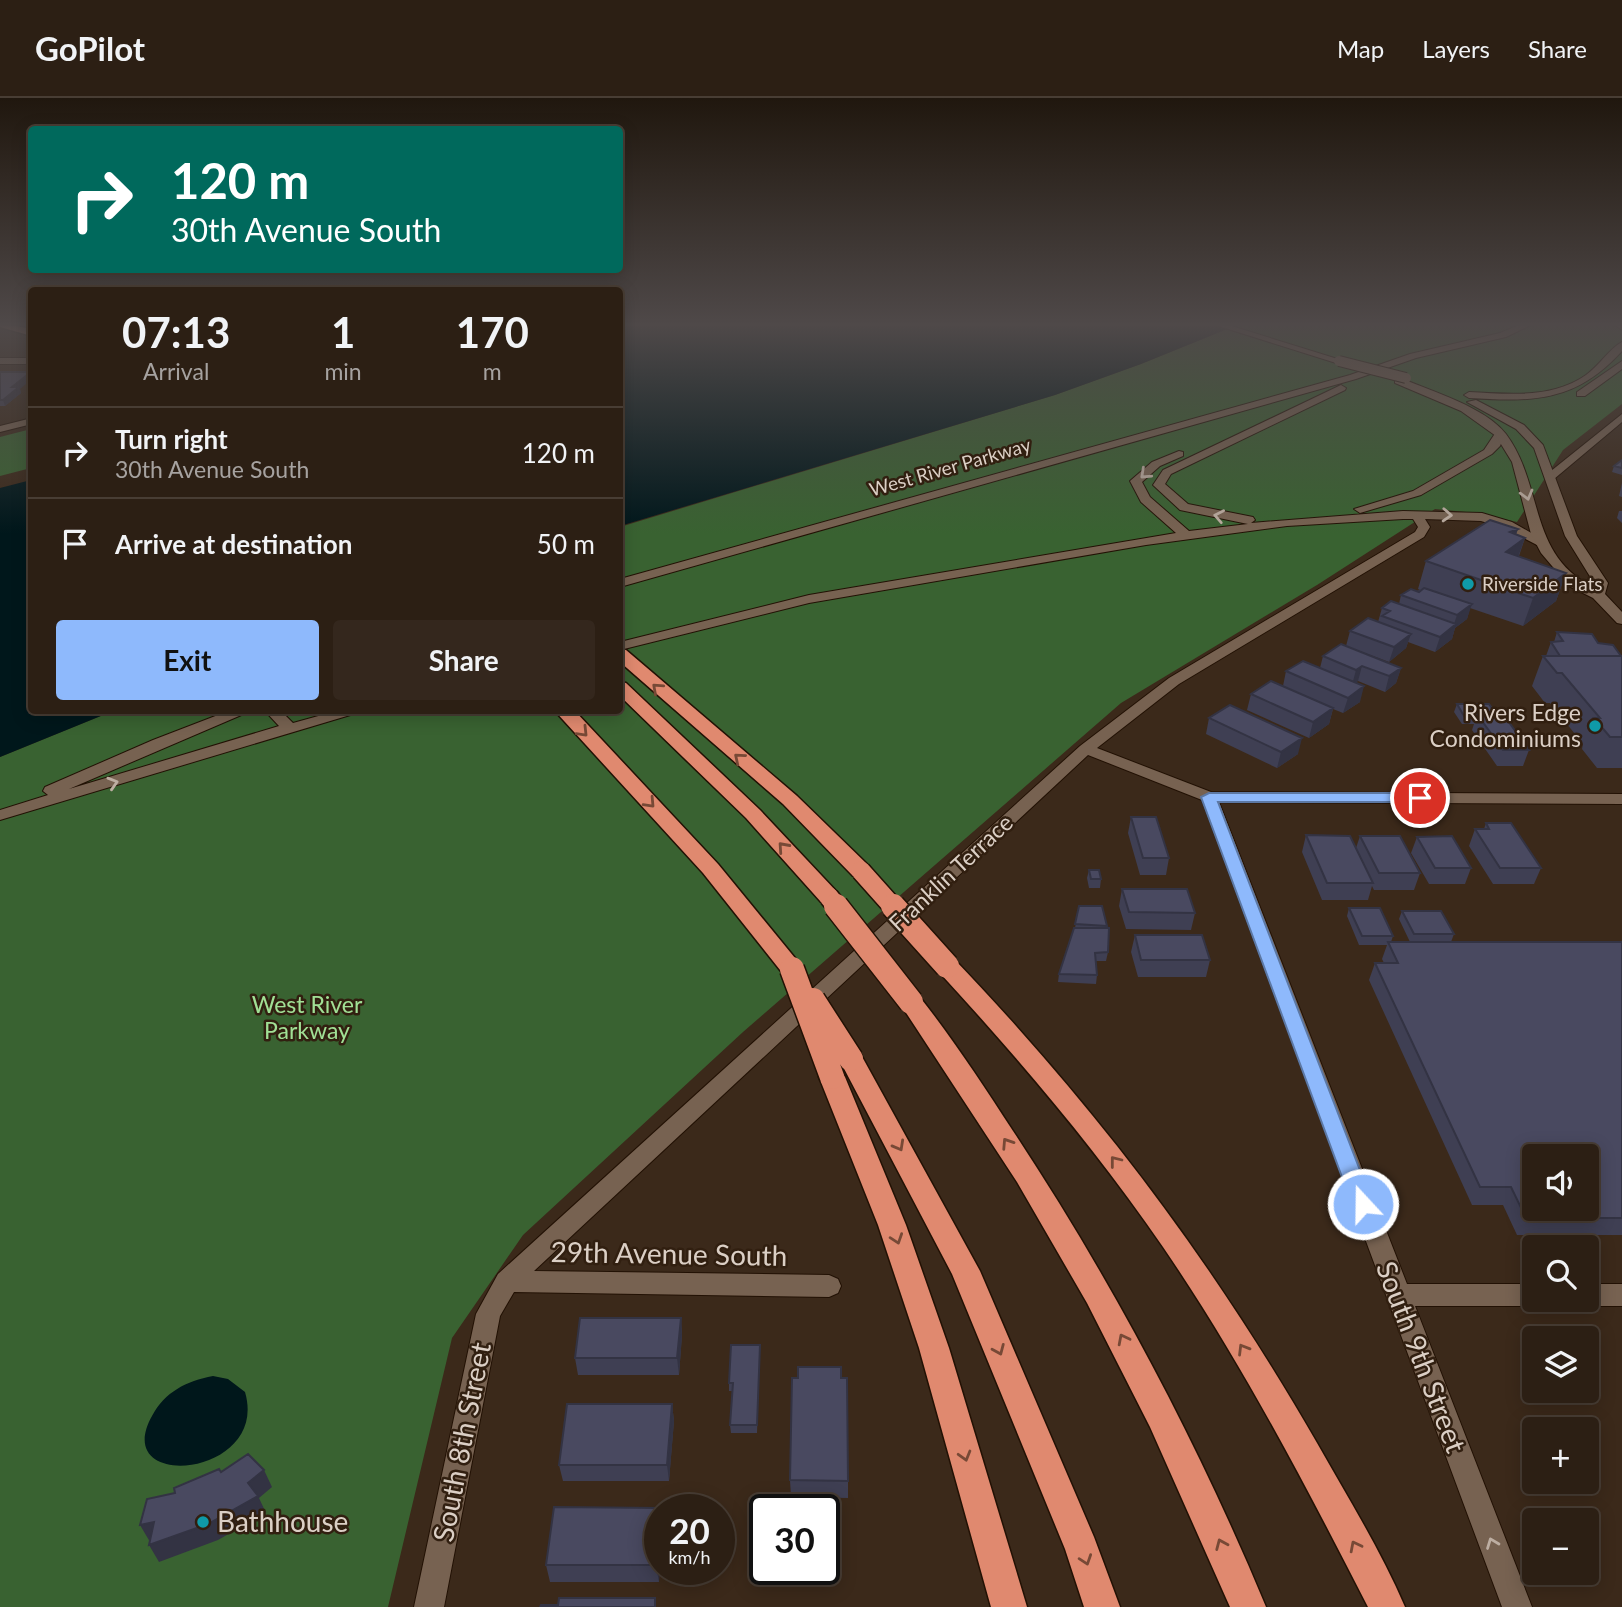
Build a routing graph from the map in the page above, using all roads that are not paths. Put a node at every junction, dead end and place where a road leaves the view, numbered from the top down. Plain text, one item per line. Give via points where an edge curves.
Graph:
1 (1330, 393) edge
2 (1433, 393) edge
3 (1557, 393) edge
4 (1582, 393) edge
5 (1286, 394) joint
6 (1454, 394) joint
7 (1531, 408) dead end
8 (1519, 414) dead end
9 (1622, 417) edge
10 (28, 422) edge
11 (1520, 427) junction
12 (0, 429) edge
13 (1500, 434) junction
14 (1550, 477) junction
15 (1416, 515) junction
16 (1329, 518) junction
17 (1287, 522) junction
18 (1187, 536) junction
19 (1541, 542) junction
20 (623, 582) edge
21 (1598, 595) junction
22 (1622, 597) edge
23 (1622, 620) edge
24 (623, 645) edge
25 (623, 657) edge
26 (623, 690) edge
27 (235, 714) edge
28 (275, 714) edge
29 (344, 714) edge
30 (567, 714) edge
31 (290, 728) junction
32 (1086, 749) junction
33 (1209, 797) junction
34 (1622, 799) edge
35 (0, 815) edge
36 (792, 969) junction
37 (507, 1281) junction
38 (830, 1286) dead end
39 (1397, 1295) junction
40 (1522, 1295) edge
41 (1599, 1295) edge
42 (1622, 1295) edge
43 (429, 1607) edge
44 (1009, 1607) edge
45 (1102, 1607) edge
46 (1248, 1607) edge
47 (1387, 1607) edge
48 (1517, 1607) edge

17 -> 1 street via 1196,511 1172,500 1159,485 1167,472
2 - 13 street
3 - 6 street via 1515,398
4 - 7 street
5 -> 18 street via 1280,407 1156,464 1136,481 1145,499
5 - 20 street, West River Parkway
6 - 11 street
8 - 11 street
9 - 14 street
10 - 12 street
11 - 14 street via 1539,447
13 - 16 street via 1488,452 1417,493
13 -> 19 street via 1518,462
14 - 21 street via 1571,536 1601,583
15 - 16 street
15 -> 19 street via 1482,517
15 - 32 street, Franklin Terrace via 1424,527 1420,534 1174,681
16 - 17 street
17 - 18 street
18 - 24 street via 809,599
19 - 21 street via 1574,583
21 - 22 street
21 - 23 street
47 -> 25 highway, bridge via 1269,1391 1174,1241 1079,1115 862,871 790,800
46 -> 26 highway, bridge via 1156,1403 1114,1322 1037,1188 911,1002 829,898 752,814
27 - 35 street
28 - 31 street
29 - 31 street
30 -> 36 highway via 698,854
35 -> 31 street
32 - 33 street
32 - 37 street, Franklin Terrace
33 - 34 street
33 - 39 street, South 9th Street
36 -> 44 highway, bridge via 892,1224 930,1336
36 -> 45 highway, bridge via 851,1059 965,1271
37 - 38 street, 29th Avenue South
37 - 43 street, South 8th Street via 488,1314
39 - 40 street
48 -> 39 street, South 9th Street
41 - 42 street

